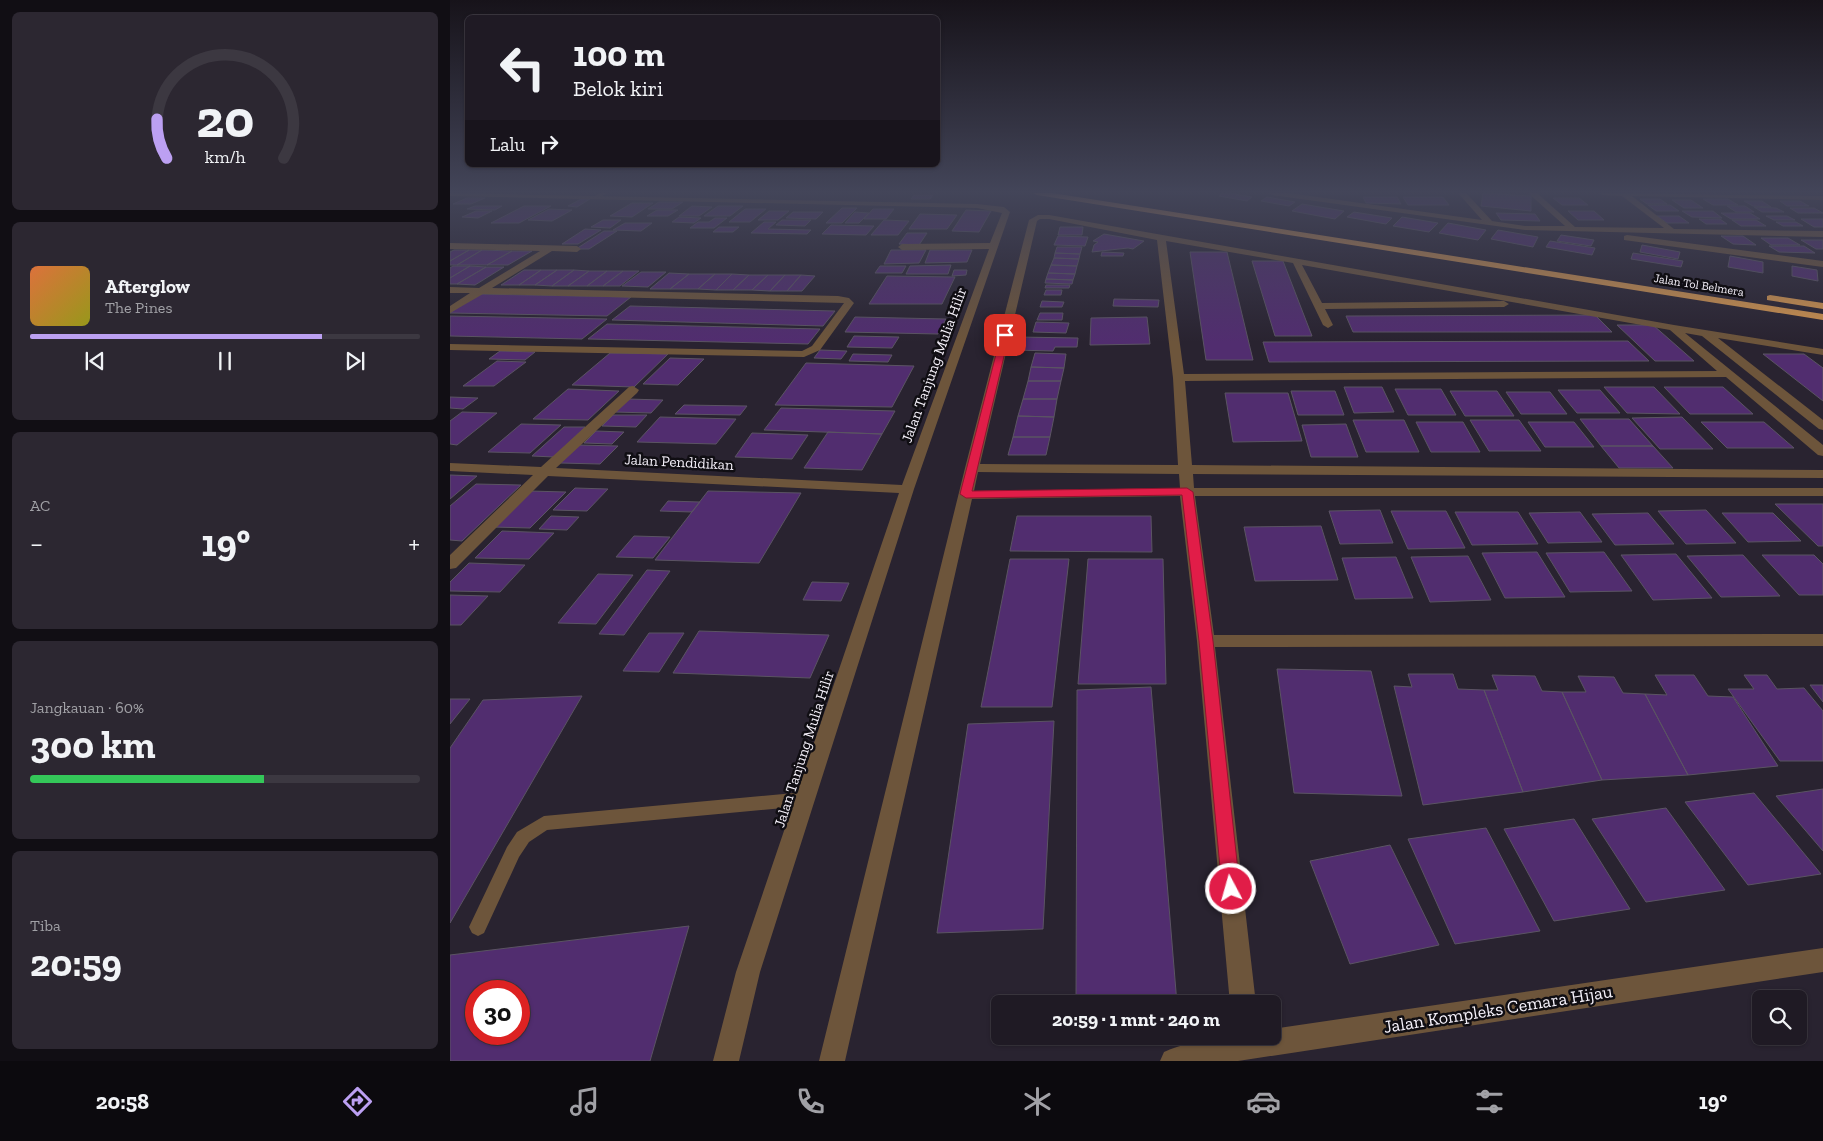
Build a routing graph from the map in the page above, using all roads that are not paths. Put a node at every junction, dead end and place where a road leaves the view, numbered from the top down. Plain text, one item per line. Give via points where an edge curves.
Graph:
1 (995, 243) edge
2 (1027, 243) edge
3 (1162, 243) edge
4 (1187, 243) edge
5 (1351, 243) edge
6 (1414, 243) edge
7 (1670, 243) edge
8 (1424, 244) dead end
9 (450, 246) edge
10 (994, 246) junction
11 (902, 247) dead end
12 (538, 249) junction
13 (550, 249) junction
14 (577, 249) dead end
15 (1454, 249) dead end
16 (1463, 250) dead end
17 (1296, 261) junction
18 (1823, 264) edge
19 (450, 290) edge
20 (465, 291) junction
21 (482, 291) junction
22 (1765, 297) dead end
23 (450, 299) edge
24 (1541, 303) junction
25 (1320, 306) junction
26 (1823, 306) edge
27 (450, 310) edge
28 (1823, 317) edge
29 (1328, 325) dead end
30 (1674, 328) junction
31 (1705, 333) junction
32 (450, 347) edge
33 (1823, 352) edge
34 (1729, 374) junction
35 (1179, 378) junction
36 (633, 390) dead end
37 (1823, 426) edge
38 (1823, 452) edge
39 (450, 467) edge
40 (972, 468) junction
41 (1185, 469) junction
42 (545, 471) junction
43 (1823, 474) edge
44 (907, 490) junction
45 (1187, 492) junction
46 (1823, 492) edge
47 (966, 494) junction
48 (450, 564) edge
49 (1823, 640) edge
50 (1206, 641) junction
51 (805, 799) junction
52 (478, 927) dead end
53 (1823, 960) edge
54 (1242, 995) edge
55 (1281, 1036) edge
56 (1231, 1045) edge
57 (726, 1061) edge
58 (832, 1061) edge
59 (1173, 1061) edge

1 - 10 street, Jalan Tanjung Mulia Hilir
2 - 40 street
3 - 35 street
4 - 17 street
5 - 28 highway, Jalan Tol Belmera
6 - 8 highway
7 - 18 street
9 - 12 street
10 - 11 street
10 - 44 street, Jalan Tanjung Mulia Hilir
12 - 13 street
12 - 20 street
13 - 14 street
13 - 21 street
15 - 16 highway
17 - 24 street
17 - 25 street
19 - 20 street
20 - 21 street
20 - 23 street
21 - 27 street
21 - 32 street via 838,299 849,303 816,348 804,354
22 - 26 highway
24 - 25 street
24 - 30 street
25 - 29 street
30 - 31 street
30 - 34 street
31 - 33 street
31 - 37 street
34 - 35 street
34 - 38 street
35 - 41 street
36 - 42 street
39 - 42 street, Jalan Pendidikan
40 - 41 street
40 - 47 street
41 - 43 street
41 - 45 street
42 - 44 street, Jalan Pendidikan
42 - 48 street
44 - 51 street, Jalan Tanjung Mulia Hilir
45 - 46 street
45 - 47 street
45 - 50 street
47 - 58 street
49 - 50 street
50 - 54 street
51 - 52 lane via 544,823 523,837 513,852
51 - 57 street, Jalan Tanjung Mulia Hilir via 748,972
53 - 55 street, Jalan Kompleks Cemara Hijau
56 - 59 street, Jalan Kompleks Cemara Hijau

